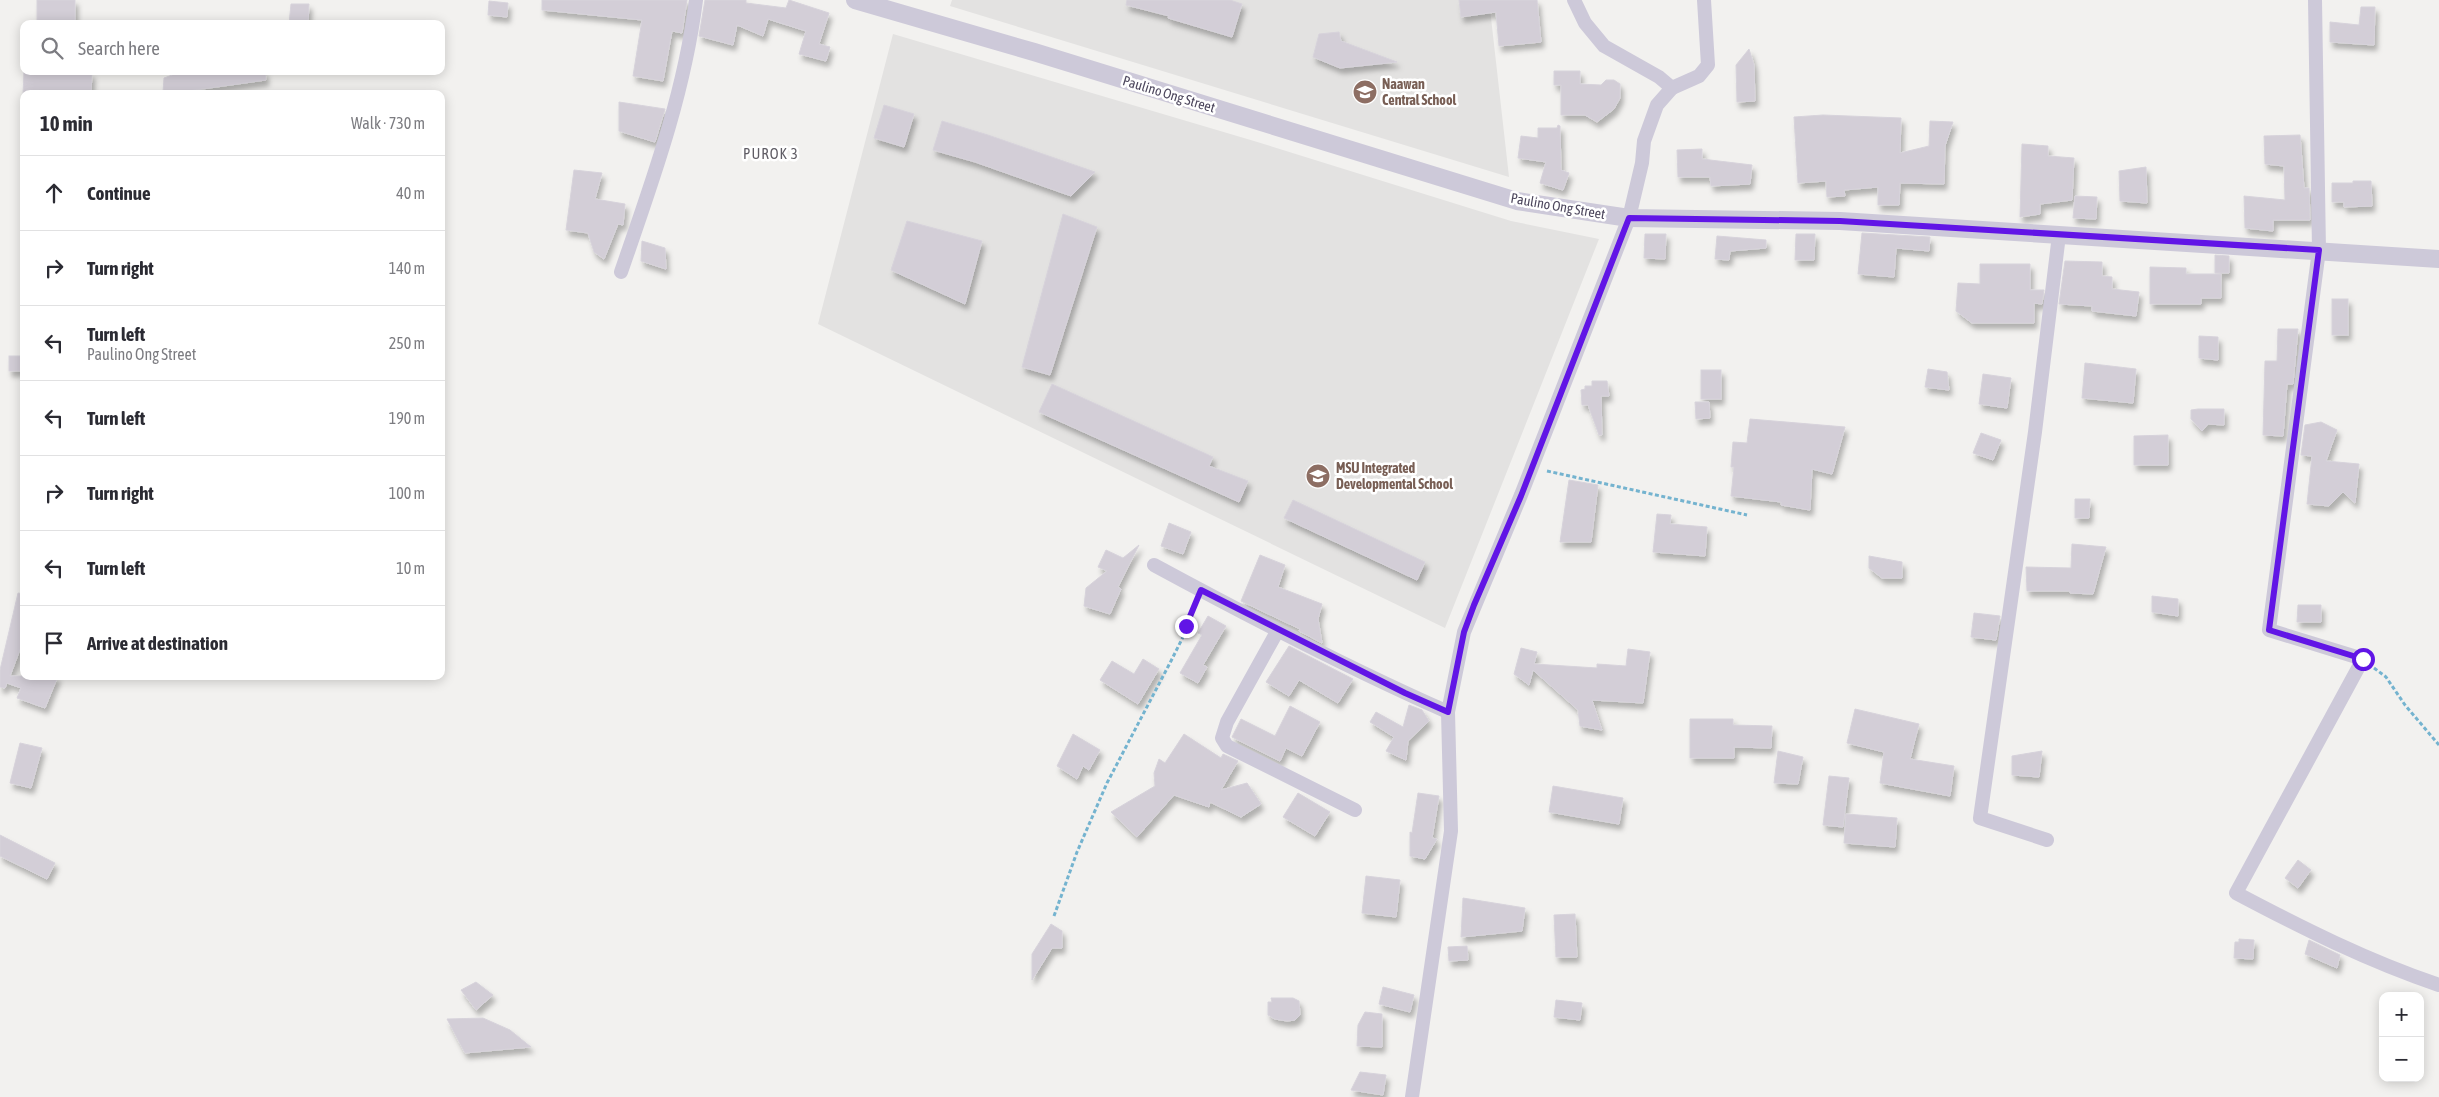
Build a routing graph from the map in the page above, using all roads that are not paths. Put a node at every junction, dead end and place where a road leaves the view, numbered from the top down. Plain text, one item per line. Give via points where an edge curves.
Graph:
1 (696, 0) edge
2 (855, 0) edge
3 (1574, 0) edge
4 (1704, 0) edge
5 (2315, 0) edge
6 (1672, 88) junction
7 (1629, 218) junction
8 (2059, 235) junction
9 (2319, 250) junction
10 (2439, 259) edge
11 (621, 272) dead end
12 (1154, 565) dead end
13 (1278, 630) junction
14 (1448, 712) junction
15 (1355, 810) dead end
16 (2047, 840) dead end
17 (2439, 984) edge
18 (1412, 1097) edge

1 - 11 street via 675,111
2 - 7 street, Paulino Ong Street via 1517,201
3 - 6 street via 1585,23 1604,46 1659,77
4 - 6 street via 1708,65 1699,76
5 - 9 street
6 - 7 street via 1656,105 1649,125
7 - 8 street, Paulino Ong Street via 1840,221
7 - 14 street via 1464,632
8 - 9 street, Paulino Ong Street
8 - 16 street via 2034,442 1980,818
9 - 10 street, Paulino Ong Street
9 - 17 street via 2269,630 2363,659 2236,893 2358,954
12 - 13 street
13 - 14 street
13 - 15 street via 1227,722 1222,738 1227,746
14 - 18 street via 1451,830

